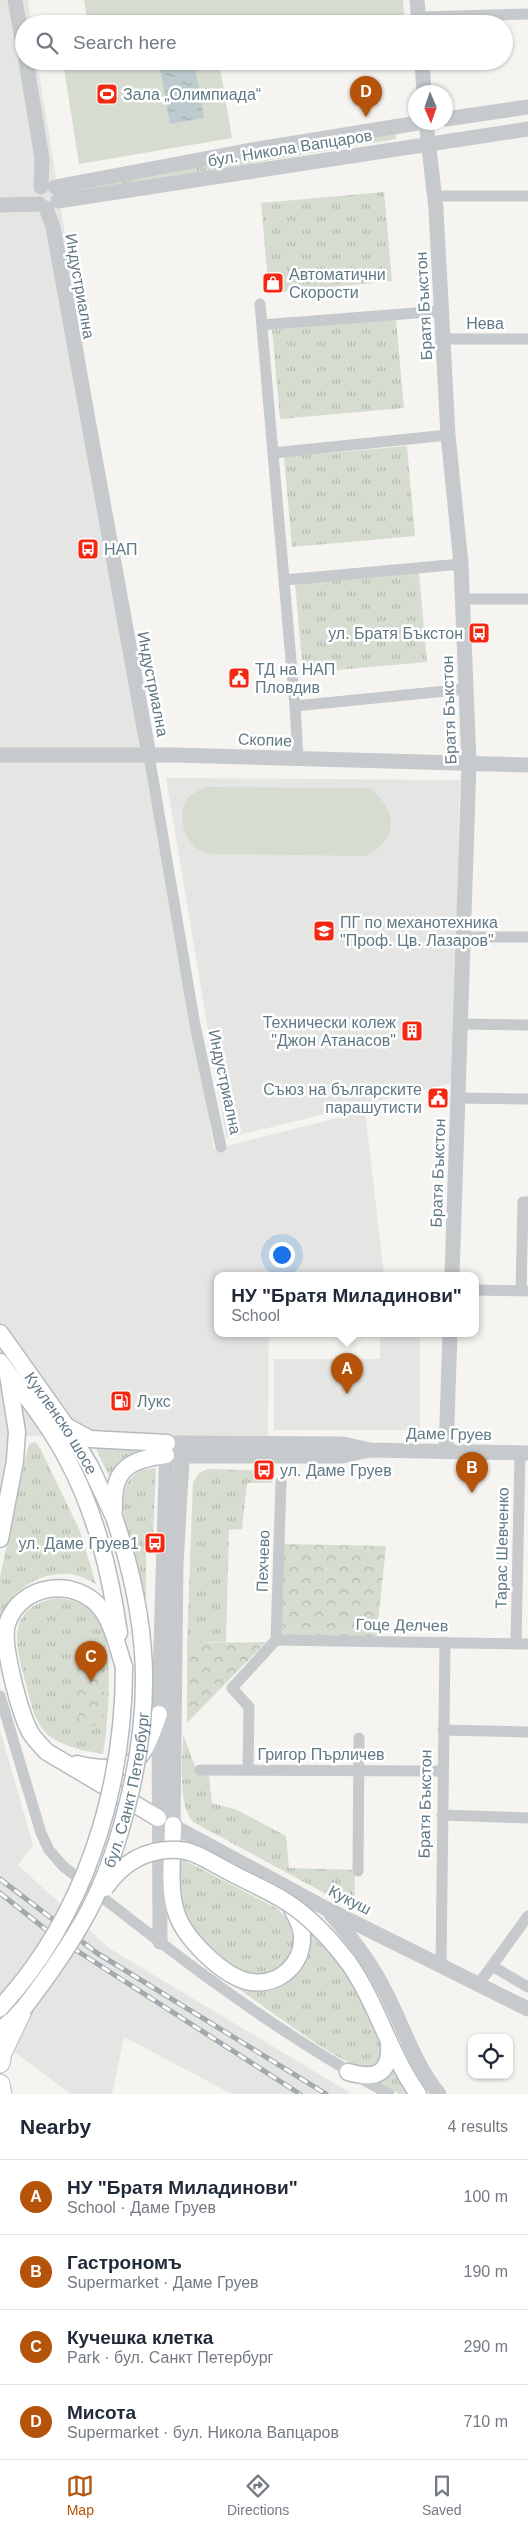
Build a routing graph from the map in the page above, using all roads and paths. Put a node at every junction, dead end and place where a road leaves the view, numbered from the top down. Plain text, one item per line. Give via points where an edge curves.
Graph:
1 (15, 0) edge
2 (417, 0) edge
3 (528, 14) edge
4 (18, 15) edge
5 (418, 15) edge
6 (512, 15) edge
7 (27, 70) edge
8 (423, 70) edge
9 (424, 85) edge
10 (528, 107) edge
11 (453, 118) edge
12 (408, 125) edge
13 (528, 129) edge
14 (426, 130) edge
15 (429, 144) junction
16 (434, 196) junction
17 (528, 196) edge
18 (48, 197) junction
19 (0, 205) edge
20 (260, 304) dead end
21 (442, 311) junction
22 (262, 326) junction
23 (443, 339) junction
24 (528, 339) edge
25 (448, 435) junction
26 (273, 453) junction
27 (461, 564) junction
28 (284, 580) junction
29 (462, 598) junction
30 (528, 599) edge
31 (466, 689) junction
32 (295, 706) junction
33 (0, 755) edge
34 (149, 756) junction
35 (298, 759) junction
36 (469, 763) junction
37 (528, 764) edge
38 (463, 937) junction
39 (528, 938) edge
40 (460, 1024) junction
41 (528, 1025) edge
42 (458, 1098) junction
43 (528, 1099) edge
44 (221, 1146) dead end
45 (526, 1202) edge
46 (452, 1272) edge
47 (479, 1290) edge
48 (524, 1291) edge
49 (0, 1333) edge
50 (450, 1337) edge
51 (3, 1366) edge
52 (66, 1426) junction
53 (175, 1450) junction
54 (446, 1451) junction
55 (524, 1453) edge
56 (281, 1482) dead end
57 (114, 1517) junction
58 (95, 1525) joint
59 (0, 1538) edge
60 (276, 1640) junction
61 (445, 1642) junction
62 (516, 1643) junction
63 (528, 1644) edge
64 (124, 1667) junction
65 (0, 1696) edge
66 (159, 1714) junction
67 (444, 1730) junction
68 (528, 1732) edge
69 (359, 1738) dead end
70 (47, 1752) junction
71 (200, 1770) dead end
72 (248, 1770) junction
73 (358, 1770) junction
74 (443, 1771) junction
75 (442, 1816) junction
76 (528, 1818) edge
77 (165, 1822) junction
78 (358, 1871) dead end
79 (289, 1903) junction
80 (325, 1908) junction
81 (89, 1910) junction
82 (528, 1916) edge
83 (160, 1942) junction
84 (441, 1966) junction
85 (492, 1966) junction
86 (478, 1985) junction
87 (528, 1987) edge
88 (0, 2008) edge
89 (23, 2009) junction
90 (528, 2009) edge
91 (0, 2031) edge
92 (389, 2040) junction
93 (0, 2063) edge
94 (348, 2072) junction
95 (0, 2084) edge
96 (2, 2094) edge
97 (389, 2094) edge
98 (418, 2094) edge
99 (440, 2094) edge

1 - 4 street
2 - 5 street
3 - 6 street
7 - 18 street, Индустриална
8 - 9 street
10 - 11 street
12 - 18 street, бул. Никола Вапцаров via 246,151
13 - 15 street, бул. Никола Вапцаров
14 - 15 street, Братя Бъкстон
15 - 16 street, Братя Бъкстон
15 - 18 street, бул. Никола Вапцаров
16 - 17 street
16 - 21 street, Братя Бъкстон
18 - 19 street, бул. Никола Вапцаров
18 - 34 street, Индустриална
20 - 22 street
21 - 22 street
21 - 23 street, Братя Бъкстон
22 - 26 street
23 - 24 street, Нева
23 - 25 street, Братя Бъкстон
25 - 26 street
25 - 27 street, Братя Бъкстон
26 - 28 street
27 - 28 street
27 - 29 street, Братя Бъкстон
28 - 32 street
29 - 30 street
29 - 31 street, Братя Бъкстон
31 - 32 street
31 - 36 street, Братя Бъкстон
32 - 35 street
33 - 34 street, Скопие
34 - 35 street, Скопие
34 - 44 street, Индустриална via 195,1025
35 - 36 street, Скопие
36 - 37 street, Скопие
36 - 38 street, Братя Бъкстон
38 - 39 street
38 - 40 street, Братя Бъкстон
40 - 41 street
40 - 42 street, Братя Бъкстон
42 - 43 street
42 - 46 street, Братя Бъкстон
45 - 48 street
47 - 48 street
49 - 52 main road, Кукленско шосе
50 - 54 street
51 - 58 main road, Кукленско шосе via 67,1458
51 - 59 main road via 17,1432 14,1469
52 - 53 main road via 90,1439
52 - 57 main road, Кукленско шосе via 90,1466
53 - 54 street, Даме Груев via 342,1456 370,1450
53 - 57 main road via 134,1462 120,1474 114,1491
53 - 66 street
53 - 77 street via 176,1564
54 - 55 street, Даме Груев
55 - 62 street, Тарас Шевченко
56 - 60 street, Пехчево
57 - 81 main road, бул. Санкт Петербург, bridge via 126,1553 140,1620 145,1703 137,1765 120,1833
58 - 64 main road, бул. Санкт Петербург via 110,1572
60 - 61 street, Гоце Делчев
60 - 72 street via 232,1688 249,1707
61 - 62 street, Гоце Делчев
61 - 67 street, Братя Бъкстон
62 - 63 street, Гоце Делчев
64 - 70 main road via 104,1612 85,1595 59,1588 36,1592 18,1606 7,1624 7,1655 24,1718 30,1732
64 - 88 main road, бул. Санкт Петербург, bridge via 123,1725 115,1778 91,1857 76,1894 54,1932
65 - 83 street via 35,1816 49,1850 63,1866
66 - 70 main road via 142,1755 125,1765 88,1767
66 - 77 street
67 - 68 street
67 - 74 street, Братя Бъкстон
69 - 73 street
70 - 77 main road
71 - 72 street, Григор Пърличев
72 - 73 street, Григор Пърличев
73 - 74 street, Григор Пърличев
73 - 78 street
74 - 75 street, Братя Бъкстон
75 - 76 street
75 - 84 street, Братя Бъкстон
77 - 79 main road via 175,1911 185,1934 228,1972 250,1982 272,1980 288,1971 299,1953 302,1934
77 - 80 street, Кукуш
77 - 83 street
79 - 81 main road, bridge via 199,1856 181,1850 165,1850 145,1854 129,1862 115,1874
79 - 92 main road, bridge via 331,1940 348,1962 371,1999
80 - 84 street, Кукуш
80 - 99 street via 375,1973 422,2070
81 - 89 main road, бул. Санкт Петербург, bridge
82 - 85 street
83 - 94 street via 225,1992
84 - 86 street, Кукуш
85 - 86 street
85 - 87 street
86 - 90 street, Кукуш
89 - 91 main road, бул. Санкт Петербург
89 - 93 main road
92 - 94 main road via 389,2061 380,2072 366,2076
92 - 98 main road
94 - 97 street
95 - 96 main road

